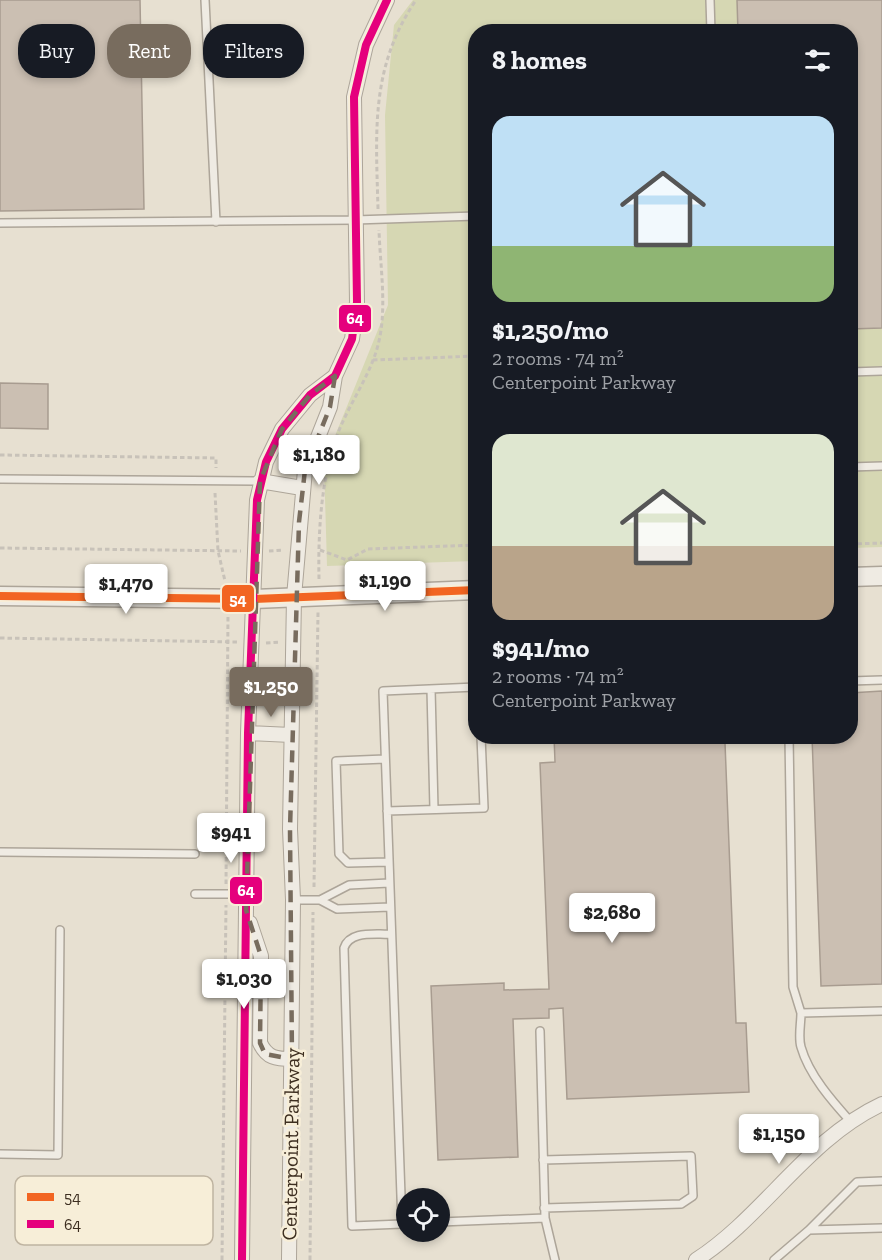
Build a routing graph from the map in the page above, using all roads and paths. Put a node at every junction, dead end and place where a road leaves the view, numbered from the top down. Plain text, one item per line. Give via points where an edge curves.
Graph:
1 (205, 0) edge
2 (387, 0) edge
3 (416, 0) edge
4 (710, 0) edge
5 (711, 24) edge
6 (378, 207) dead end
7 (468, 216) edge
8 (355, 220) junction
9 (216, 222) junction
10 (0, 223) edge
11 (379, 230) dead end
12 (468, 356) edge
13 (373, 360) junction
14 (882, 371) edge
15 (858, 372) edge
16 (335, 376) junction
17 (0, 455) edge
18 (882, 466) edge
19 (858, 467) edge
20 (216, 470) dead end
21 (0, 479) edge
22 (260, 481) junction
23 (302, 488) junction
24 (215, 493) dead end
25 (882, 543) edge
26 (858, 544) edge
27 (468, 545) edge
28 (0, 548) edge
29 (298, 550) junction
30 (319, 550) junction
31 (218, 551) junction
32 (254, 551) junction
33 (318, 566) dead end
34 (225, 570) dead end
35 (882, 576) edge
36 (858, 577) edge
37 (468, 590) edge
38 (0, 596) edge
39 (294, 597) junction
40 (253, 598) junction
41 (318, 624) dead end
42 (229, 634) dead end
43 (0, 638) edge
44 (230, 642) junction
45 (292, 642) junction
46 (252, 643) junction
47 (318, 643) junction
48 (882, 680) edge
49 (858, 681) edge
50 (468, 687) edge
51 (430, 689) junction
52 (248, 733) junction
53 (291, 735) junction
54 (481, 744) edge
55 (789, 744) edge
56 (385, 759) junction
57 (434, 809) junction
58 (387, 811) junction
59 (0, 852) edge
60 (195, 854) dead end
61 (388, 862) junction
62 (314, 877) dead end
63 (226, 882) dead end
64 (389, 883) junction
65 (195, 894) dead end
66 (246, 894) junction
67 (293, 900) junction
68 (320, 900) junction
69 (226, 904) dead end
70 (390, 906) junction
71 (246, 910) junction
72 (313, 921) dead end
73 (60, 930) dead end
74 (391, 934) junction
75 (882, 1011) edge
76 (801, 1013) junction
77 (540, 1031) dead end
78 (292, 1059) junction
79 (882, 1104) edge
80 (851, 1122) junction
81 (0, 1154) edge
82 (543, 1160) junction
83 (882, 1181) edge
84 (402, 1188) edge
85 (544, 1208) junction
86 (545, 1218) junction
87 (450, 1222) edge
88 (396, 1223) edge
89 (882, 1228) edge
90 (809, 1230) junction
91 (222, 1260) edge
92 (242, 1260) edge
93 (289, 1260) edge
94 (310, 1260) edge
95 (555, 1260) edge
96 (696, 1260) edge
97 (774, 1260) edge

1 - 9 lane
2 - 8 street, Centerpoint Parkway via 366,45 355,87
3 - 6 path via 391,44 380,82 376,118
4 - 5 lane
7 - 8 lane
8 - 9 lane
8 - 16 street, Centerpoint Parkway via 356,318 348,349
9 - 10 lane
11 - 13 path via 381,332
12 - 13 path
13 - 30 path via 349,406 329,461
14 - 15 lane
16 - 22 street, Centerpoint Parkway via 310,394 282,429
16 - 23 street, Centerpoint Parkway via 330,407
17 - 20 path via 216,458
18 - 19 lane
21 - 22 lane
22 - 23 street
22 - 32 street, Centerpoint Parkway
23 - 29 street, Centerpoint Parkway
24 - 31 path
25 - 26 path
27 - 30 path via 368,549 347,560
28 - 31 path
29 - 30 path
29 - 32 path
29 - 39 street, Centerpoint Parkway
30 - 33 path
31 - 32 path
31 - 34 path
32 - 40 street, Centerpoint Parkway
35 - 36 street
37 - 39 street
38 - 40 street
39 - 40 street
39 - 45 street, Centerpoint Parkway
40 - 46 street, Centerpoint Parkway
41 - 47 path
42 - 44 path
43 - 44 path
44 - 46 path
44 - 63 path
45 - 46 path
45 - 47 path
45 - 53 street, Centerpoint Parkway
46 - 52 street, Centerpoint Parkway
47 - 62 path
48 - 49 lane
50 - 51 lane
51 - 56 lane via 383,691
51 - 57 lane
52 - 53 street
52 - 66 street, Centerpoint Parkway
53 - 67 street, Centerpoint Parkway
54 - 57 lane via 484,808
55 - 76 lane via 793,987
56 - 58 lane
56 - 61 lane via 336,761 339,855 348,863
57 - 58 lane
58 - 61 lane
59 - 60 lane
61 - 64 lane
64 - 68 lane via 349,885
64 - 70 lane
65 - 66 lane
66 - 71 street, Centerpoint Parkway
67 - 68 lane
67 - 78 street, Centerpoint Parkway
68 - 70 lane via 337,909
69 - 91 path
70 - 74 lane
71 - 78 street via 261,957 260,1043 265,1054
71 - 92 street, Centerpoint Parkway
72 - 94 path
73 - 81 lane via 58,1155
74 - 84 lane
74 - 88 lane via 352,936 344,948 352,1226
75 - 76 lane
76 - 80 lane via 800,1045 807,1061
77 - 82 lane
78 - 93 street, Centerpoint Parkway
79 - 80 street
80 - 96 street via 812,1153 739,1228
82 - 85 lane
82 - 85 lane via 691,1156 693,1197 681,1204
83 - 90 lane via 857,1182
85 - 86 lane
86 - 87 lane
86 - 95 lane
89 - 90 lane
90 - 97 lane

